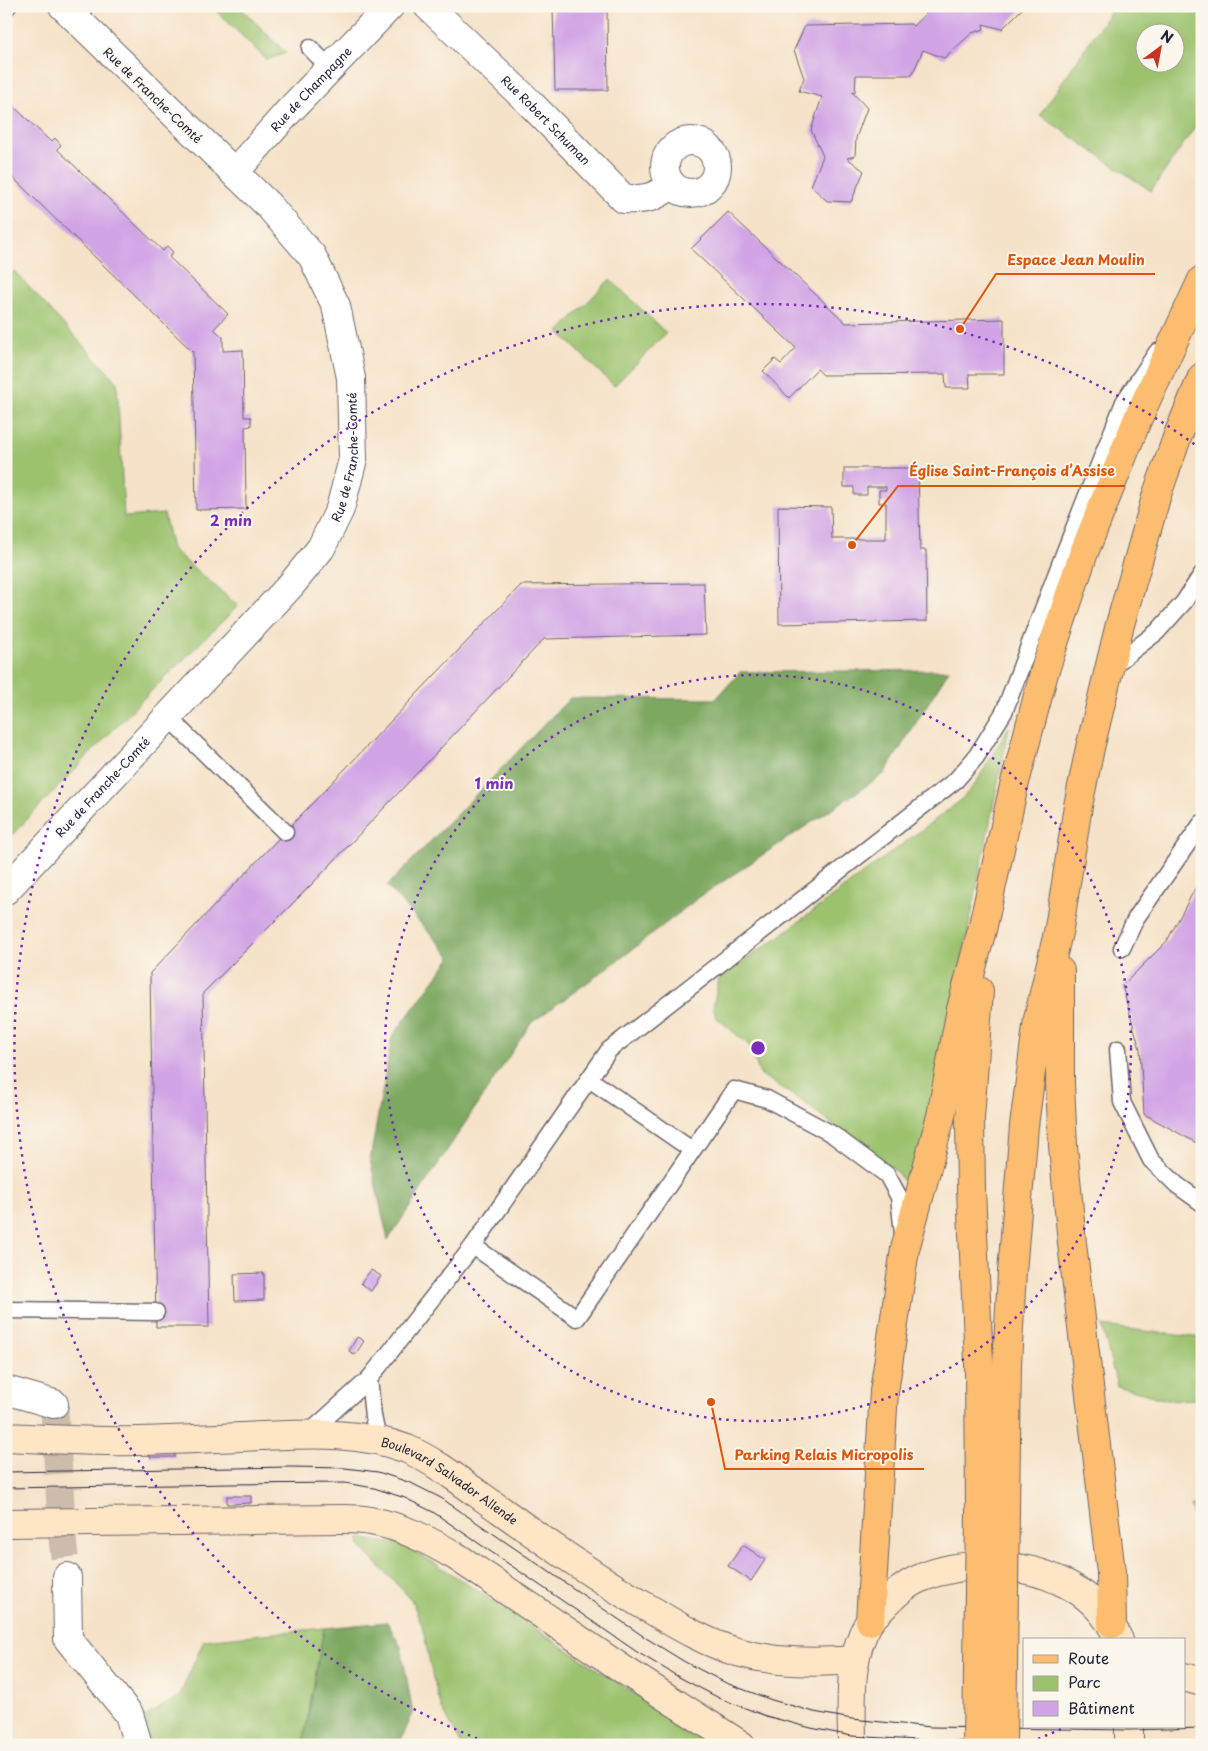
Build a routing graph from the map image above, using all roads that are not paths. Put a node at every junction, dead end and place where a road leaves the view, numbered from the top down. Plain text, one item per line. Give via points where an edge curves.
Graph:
1 (63, 6) edge
2 (390, 6) edge
3 (428, 6) edge
4 (310, 48) dead end
5 (330, 68) junction
6 (234, 173) junction
7 (672, 185) dead end
8 (1202, 280) edge
9 (1189, 306) junction
10 (1202, 377) edge
11 (1202, 574) edge
12 (1108, 669) junction
13 (168, 717) junction
14 (1202, 823) edge
15 (285, 832) dead end
16 (6, 890) edge
17 (1059, 928) junction
18 (982, 930) junction
19 (1122, 948) dead end
20 (1118, 1049) dead end
21 (589, 1079) junction
22 (692, 1150) junction
23 (1202, 1203) edge
24 (474, 1246) junction
25 (905, 1249) junction
26 (6, 1310) edge
27 (156, 1312) dead end
28 (369, 1379) junction
29 (6, 1390) edge
30 (54, 1404) dead end
31 (308, 1434) junction
32 (6, 1437) edge
33 (378, 1440) junction
34 (993, 1512) junction
35 (6, 1523) edge
36 (66, 1576) tunnel mouth
37 (870, 1621) junction
38 (1116, 1632) edge
39 (855, 1660) junction
40 (1186, 1678) edge
41 (1202, 1682) edge
42 (1129, 1728) edge
43 (138, 1745) edge
44 (741, 1745) edge
45 (852, 1745) edge
46 (977, 1745) edge
47 (1002, 1745) edge
48 (1129, 1745) edge

1 - 6 street, Rue de Franche-Comté
2 - 5 street, Rue de Champagne
3 - 7 street, Rue Robert Schuman via 624,199 644,200
4 - 5 lane
5 - 6 street, Rue de Champagne
6 - 13 street, Rue de Franche-Comté via 270,206 312,256 336,306 351,378 353,459 340,509 321,548 291,585
8 - 9 main road
9 - 18 main road via 1114,474 1063,614 1028,732
9 - 21 lane via 1124,402 1004,712 976,757 956,780 609,1050
10 - 12 main road via 1155,502
11 - 12 lane via 1184,602 1157,632
12 - 17 main road via 1078,806
13 - 15 lane
13 - 16 street, Rue de Franche-Comté
14 - 19 lane via 1136,918
17 - 34 main road via 1038,1019 1024,1126
17 - 38 main road via 1063,1146
18 - 25 main road via 960,1009 942,1116
18 - 34 main road via 970,1119 971,1190 979,1362
20 - 23 lane via 1122,1102 1151,1160
21 - 22 lane
21 - 24 lane
22 - 24 lane via 577,1318
22 - 25 lane via 734,1090 767,1099 832,1134 887,1175 899,1197
24 - 28 lane
25 - 37 main road via 884,1392
26 - 27 lane
28 - 31 lane
28 - 33 lane
29 - 30 street
31 - 32 street, Boulevard Salvador Allende via 138,1441
31 - 33 street, Boulevard Salvador Allende
33 - 39 street, Boulevard Salvador Allende via 408,1450 444,1470 579,1566 710,1642 772,1659 810,1663
34 - 46 main road, bridge
34 - 47 main road, bridge
35 - 44 street via 342,1519 370,1520 402,1529 457,1557
36 - 43 street via 68,1639 129,1714
37 - 38 street via 894,1594 920,1578 974,1566 999,1566 1059,1580 1097,1606
37 - 39 street
39 - 45 street
40 - 41 street
42 - 48 street

